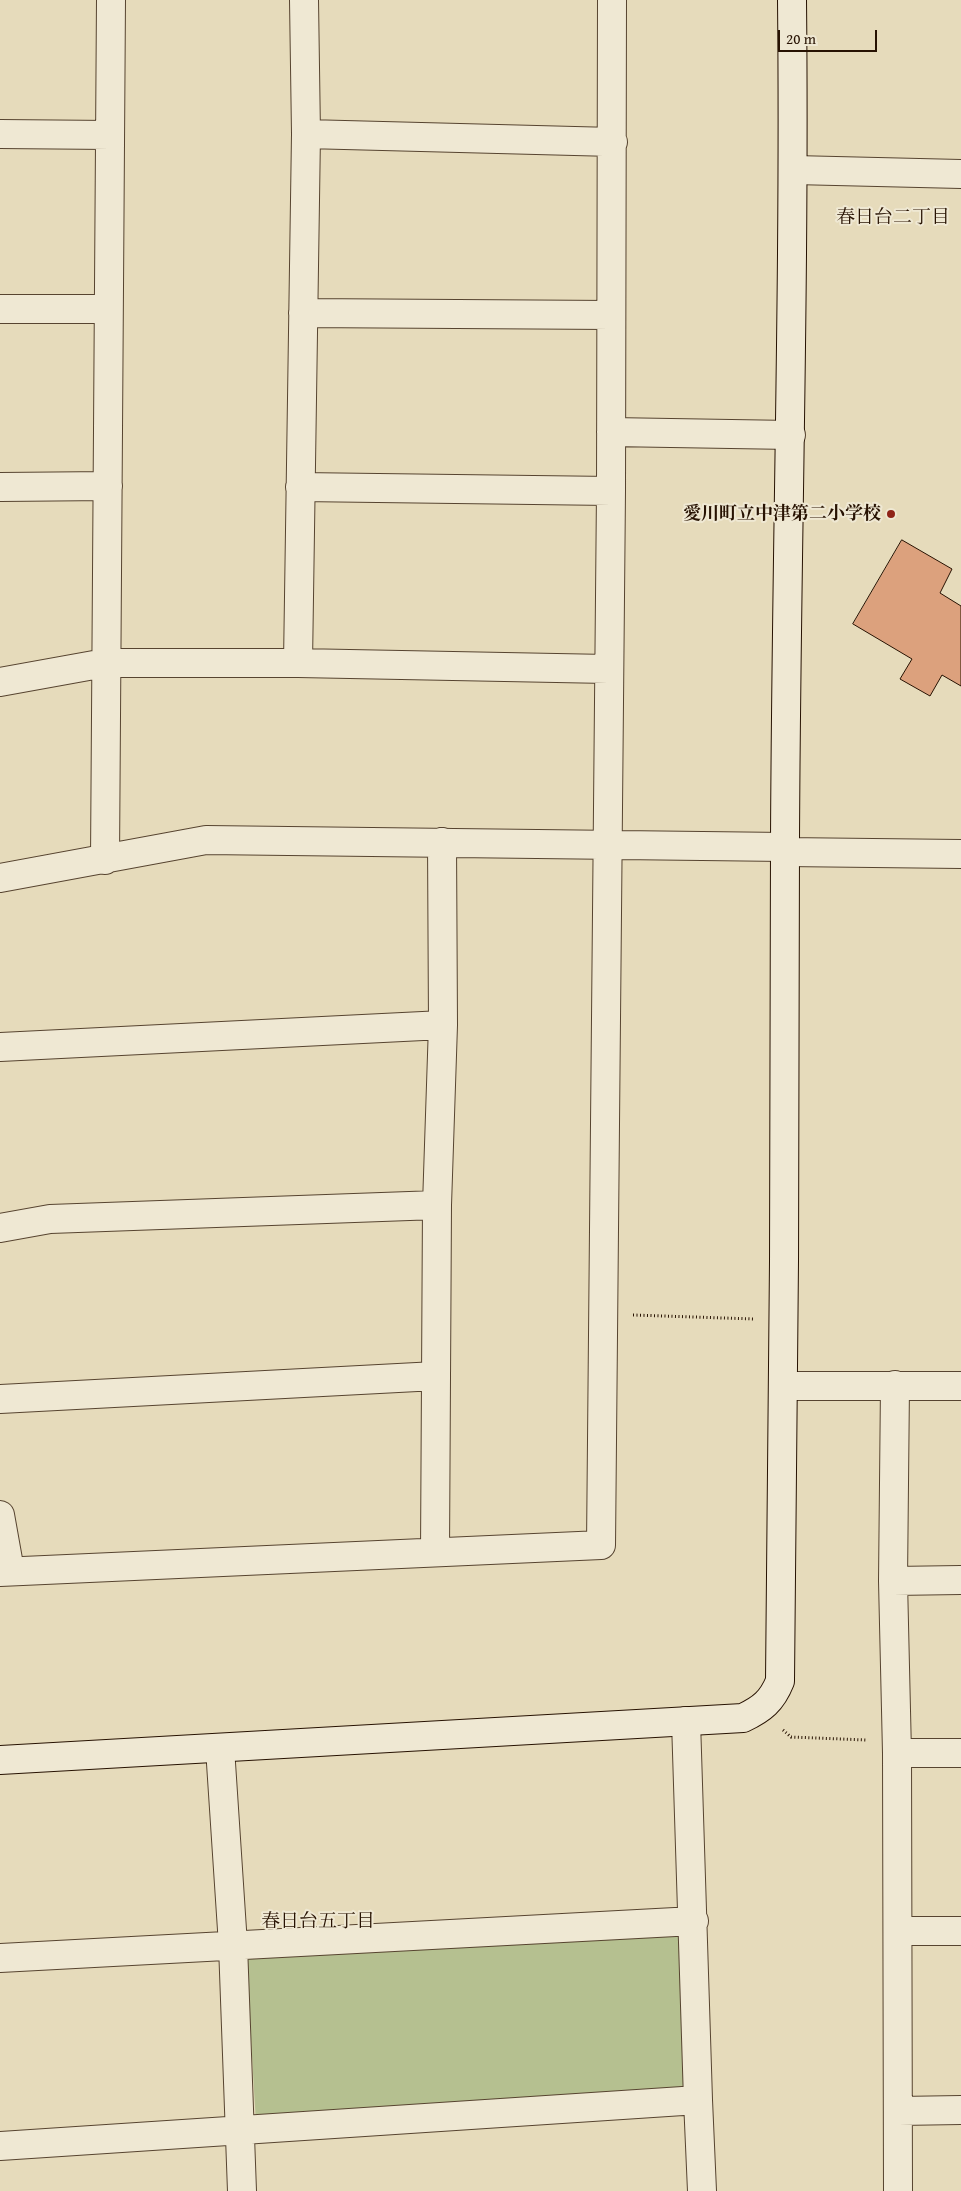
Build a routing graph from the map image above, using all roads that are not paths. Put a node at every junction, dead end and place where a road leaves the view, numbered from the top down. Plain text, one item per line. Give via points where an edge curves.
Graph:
1 (111, 0) edge
2 (304, 0) edge
3 (612, 0) edge
4 (792, 0) edge
5 (0, 134) edge
6 (306, 134) junction
7 (110, 135) junction
8 (613, 142) junction
9 (794, 170) junction
10 (961, 174) edge
11 (0, 309) edge
12 (107, 309) junction
13 (303, 312) junction
14 (611, 315) junction
15 (611, 432) junction
16 (790, 435) junction
17 (0, 486) edge
18 (108, 486) junction
19 (300, 487) junction
20 (611, 491) junction
21 (105, 663) junction
22 (298, 663) junction
23 (608, 669) junction
24 (0, 682) edge
25 (442, 842) junction
26 (608, 844) junction
27 (785, 850) junction
28 (961, 854) edge
29 (105, 860) junction
30 (0, 878) edge
31 (443, 1025) junction
32 (0, 1047) edge
33 (437, 1205) junction
34 (0, 1228) edge
35 (436, 1376) junction
36 (784, 1386) junction
37 (895, 1386) junction
38 (961, 1386) edge
39 (0, 1399) edge
40 (0, 1515) edge
41 (435, 1552) junction
42 (5, 1571) edge
43 (961, 1580) edge
44 (893, 1581) junction
45 (686, 1721) junction
46 (220, 1748) junction
47 (897, 1748) junction
48 (961, 1753) edge
49 (0, 1760) edge
50 (694, 1921) junction
51 (961, 1930) edge
52 (898, 1931) junction
53 (233, 1945) junction
54 (0, 1958) edge
55 (698, 2100) junction
56 (961, 2110) edge
57 (899, 2111) junction
58 (239, 2131) junction
59 (0, 2146) edge
60 (242, 2191) edge
61 (702, 2191) edge
62 (898, 2191) edge

1 - 7 street
2 - 6 street
3 - 8 street
4 - 9 street
5 - 7 street
6 - 8 street
6 - 13 street
7 - 12 street
8 - 14 street
9 - 10 street
9 - 16 street
11 - 12 street
12 - 18 street
13 - 14 street
13 - 19 street
14 - 15 street
15 - 16 street
15 - 20 street
16 - 27 street
17 - 18 street
18 - 21 street
19 - 20 street
19 - 22 street
20 - 23 street
21 - 22 street
21 - 24 street
21 - 29 street
22 - 23 street
23 - 26 street
25 - 26 street
25 - 29 street via 206,840
25 - 31 street
26 - 27 street
26 - 41 street via 601,1545
27 - 28 street
27 - 36 street
29 - 30 street
31 - 32 street
31 - 33 street
33 - 34 street via 50,1219
33 - 35 street
35 - 39 street
35 - 41 street
36 - 37 street
36 - 45 street via 780,1681 774,1695 761,1710 743,1718
37 - 38 street
37 - 44 street
40 - 42 street
41 - 42 street
43 - 44 street
44 - 47 street
45 - 46 street
45 - 50 street
46 - 49 street
46 - 53 street
47 - 48 street
47 - 52 street
50 - 53 street
50 - 55 street
51 - 52 street
52 - 57 street
53 - 54 street
53 - 58 street
55 - 58 street
55 - 61 street
56 - 57 street
57 - 62 street
58 - 59 street
58 - 60 street

